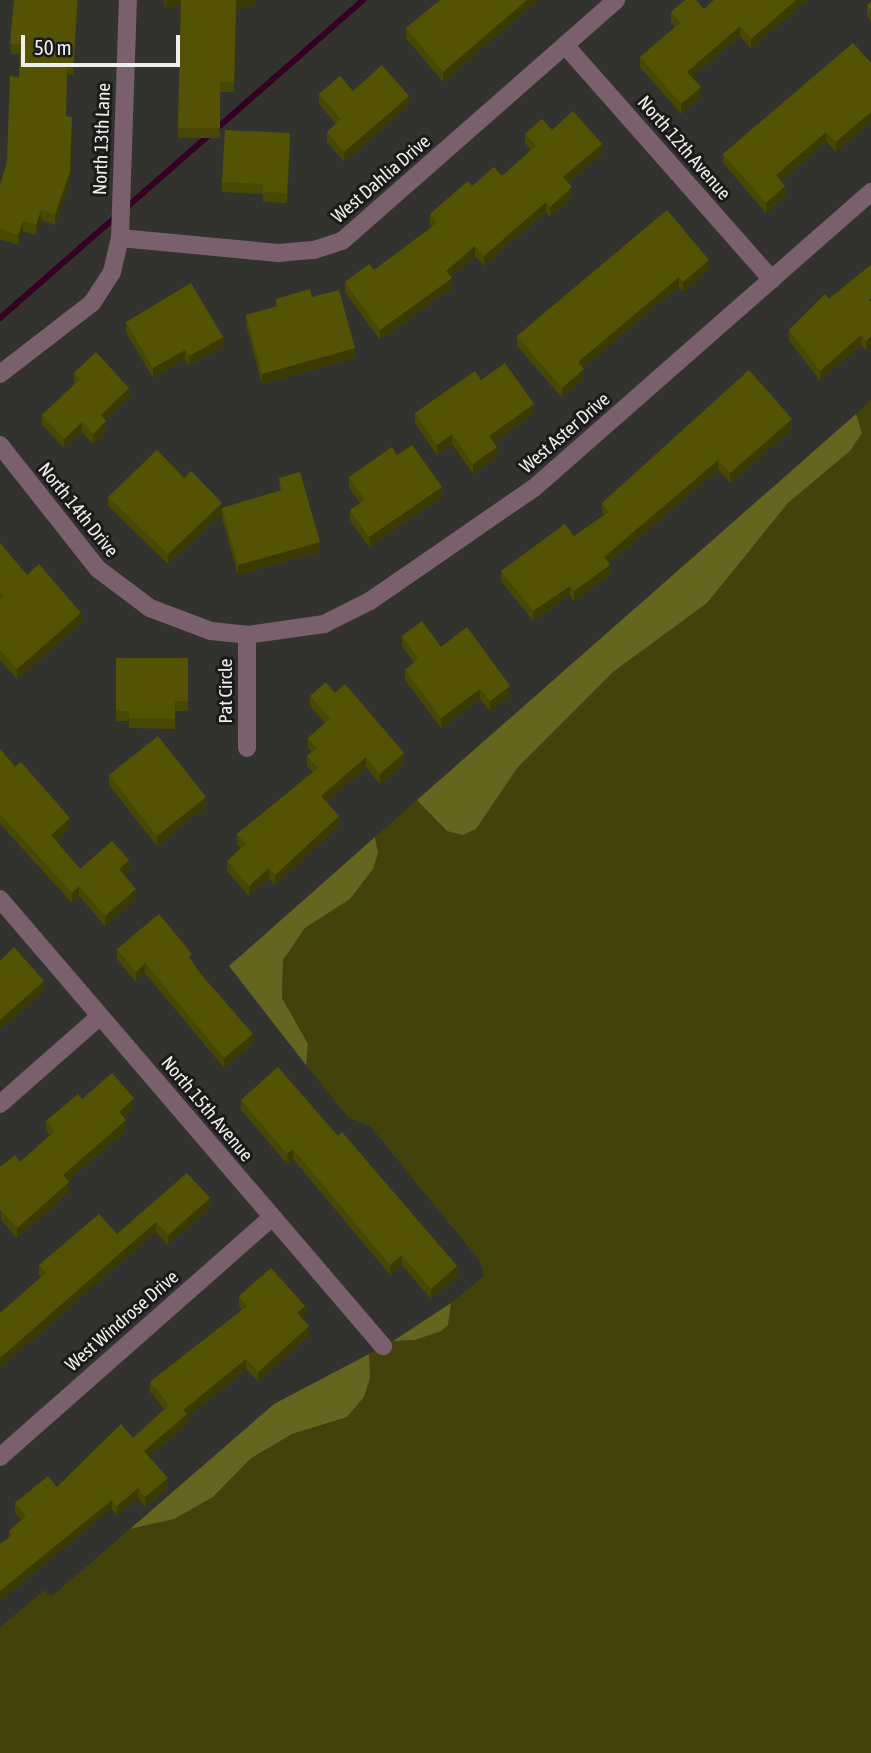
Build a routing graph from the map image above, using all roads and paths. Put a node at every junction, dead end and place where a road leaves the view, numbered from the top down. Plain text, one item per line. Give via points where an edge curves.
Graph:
1 (128, 0) edge
2 (616, 0) edge
3 (565, 45) junction
4 (871, 192) edge
5 (120, 233) junction
6 (772, 280) junction
7 (0, 374) edge
8 (0, 445) edge
9 (247, 635) junction
10 (247, 748) dead end
11 (0, 899) edge
12 (100, 1016) junction
13 (0, 1104) edge
14 (272, 1217) junction
15 (383, 1346) dead end
16 (0, 1457) edge

1 - 5 street, North 13th Lane
2 - 3 street, West Dahlia Drive
3 - 5 street, West Dahlia Drive via 341,241 314,250 278,253
3 - 6 street, North 12th Avenue
4 - 6 street, West Aster Drive
5 - 7 street, North 13th Lane via 112,272 92,303
6 - 9 street, West Aster Drive via 534,488 416,571 324,624
8 - 9 street, North 14th Drive via 80,550 128,595 182,622
9 - 10 street, Pat Circle
11 - 12 street, North 15th Avenue
12 - 13 street
12 - 14 street, North 15th Avenue
14 - 15 street, North 15th Avenue
14 - 16 street, West Windrose Drive

